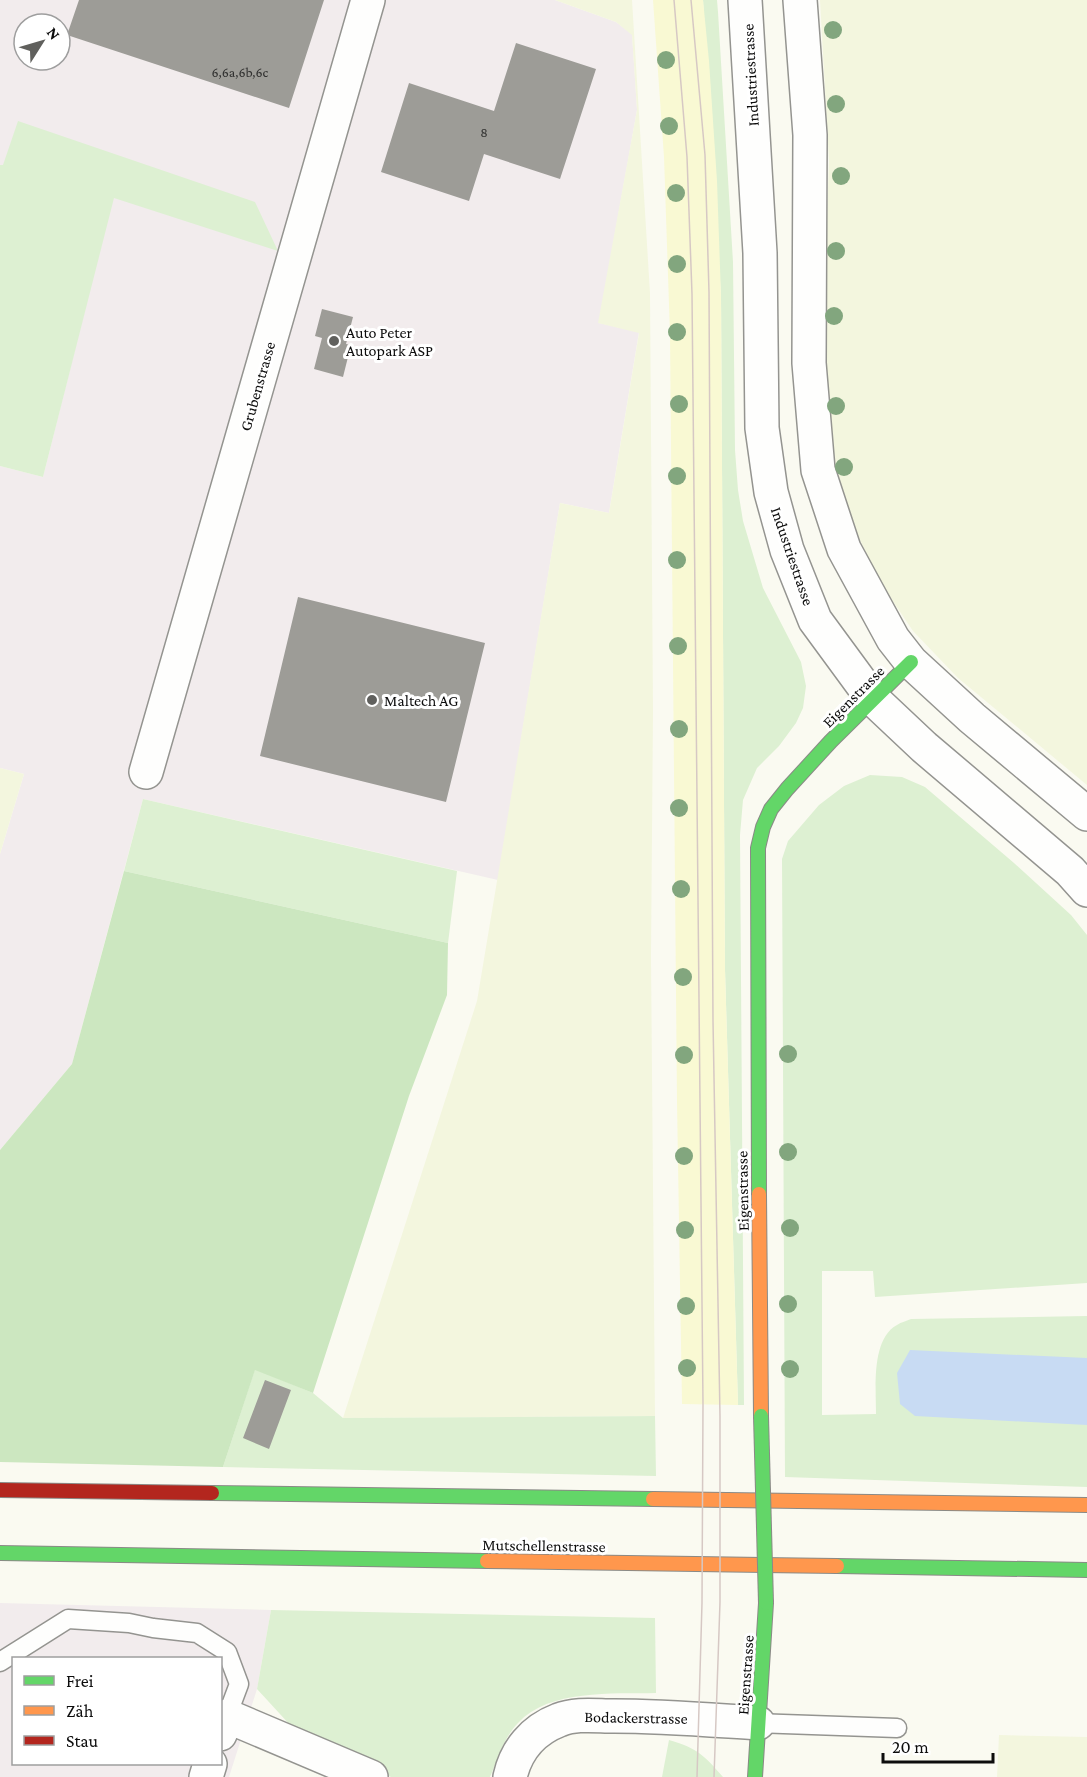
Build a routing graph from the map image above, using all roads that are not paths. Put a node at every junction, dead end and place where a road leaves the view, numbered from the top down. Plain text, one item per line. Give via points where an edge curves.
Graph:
1 (368, 0) edge
2 (746, 0) edge
3 (800, 0) edge
4 (911, 662) junction
5 (873, 699) junction
6 (146, 772) dead end
7 (1087, 814) edge
8 (1087, 890) edge
9 (0, 1490) edge
10 (1087, 1505) edge
11 (0, 1553) edge
12 (1087, 1570) edge
13 (0, 1662) edge
14 (758, 1723) junction
15 (224, 1725) edge
16 (897, 1728) dead end
17 (371, 1777) edge
18 (510, 1777) edge
19 (755, 1777) edge

1 - 6 street, Grubenstrasse
2 - 5 street, Industriestrasse via 760,253 762,428 771,492 787,550 815,620
3 - 4 street via 810,135 809,363 818,470 844,549 893,639
4 - 5 main road, Eigenstrasse
4 - 7 street
5 - 8 street, Industriestrasse
5 - 14 main road, Eigenstrasse, bridge via 771,809 758,848 761,1416 766,1603
9 - 10 main road
11 - 12 main road, Mutschellenstrasse
13 - 15 lane via 68,1618 197,1633 227,1652 239,1684
14 - 16 lane
14 - 18 street, Bodackerstrasse via 658,1716 579,1715 560,1719 529,1738 519,1751
14 - 19 main road, Eigenstrasse
15 - 17 street

